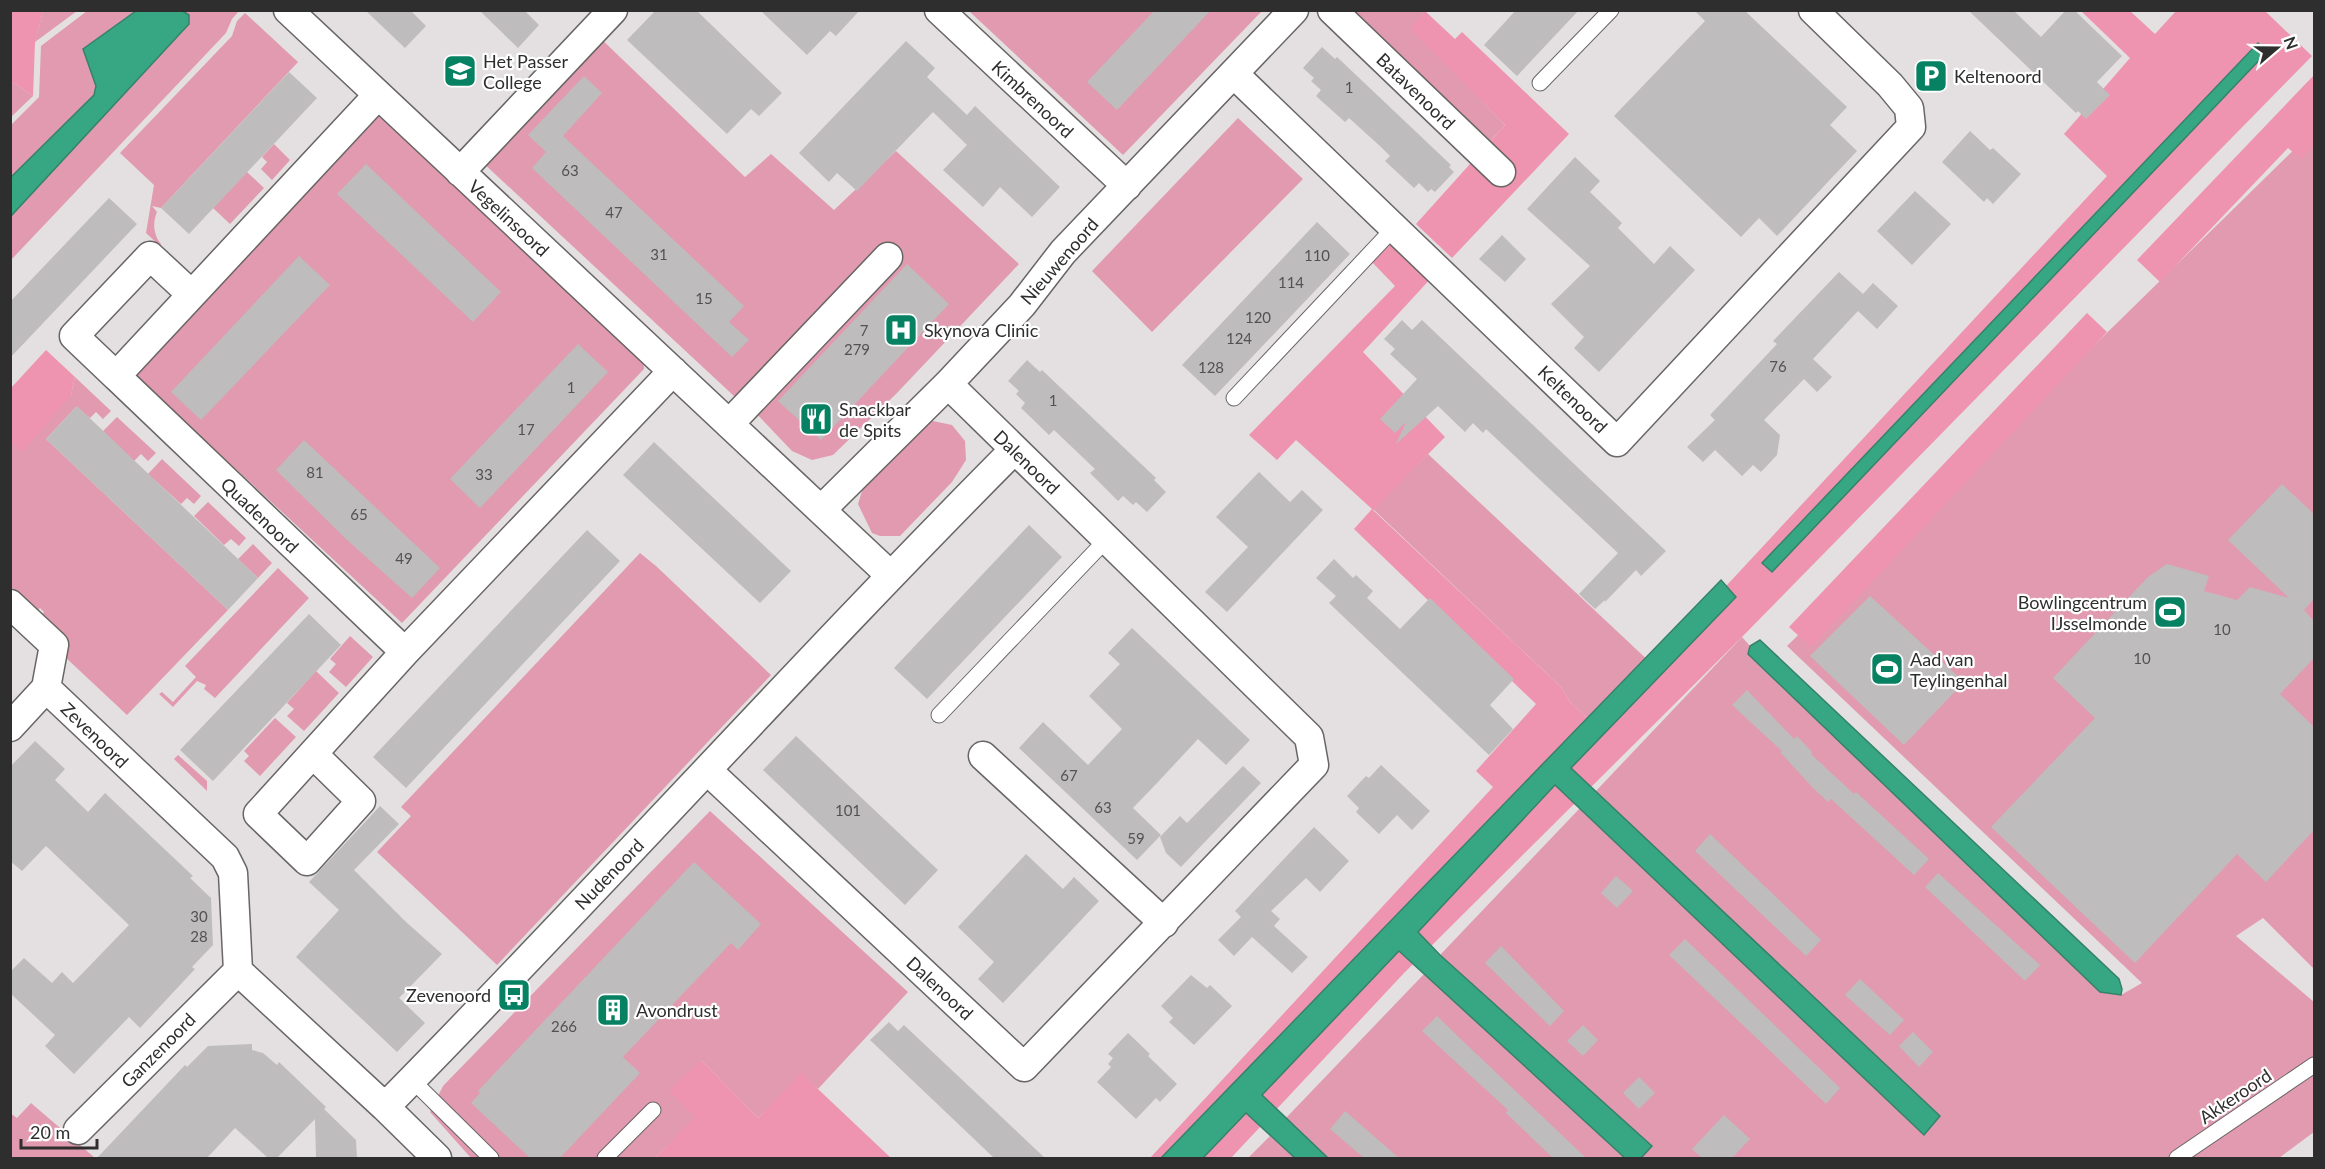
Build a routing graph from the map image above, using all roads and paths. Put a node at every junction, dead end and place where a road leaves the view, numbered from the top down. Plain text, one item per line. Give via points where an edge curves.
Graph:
1 (288, 10) edge
2 (613, 10) edge
3 (939, 10) edge
4 (1294, 10) edge
5 (1332, 10) edge
6 (1611, 10) edge
7 (1813, 10) edge
8 (1234, 75) junction
9 (1540, 83) dead end
10 (378, 95) junction
11 (460, 172) junction
12 (1500, 172) dead end
13 (1127, 186) junction
14 (1394, 228) junction
15 (888, 256) dead end
16 (191, 294) junction
17 (673, 371) junction
18 (116, 376) junction
19 (948, 384) junction
20 (1234, 398) dead end
21 (729, 424) junction
22 (1014, 450) junction
23 (821, 510) junction
24 (1106, 540) junction
25 (890, 575) junction
26 (10, 604) edge
27 (405, 652) junction
28 (46, 688) junction
29 (939, 715) dead end
30 (10, 727) edge
31 (314, 754) dead end
32 (983, 756) dead end
33 (708, 771) junction
34 (1164, 923) junction
35 (238, 971) junction
36 (2314, 1065) edge
37 (412, 1080) junction
38 (385, 1107) junction
39 (653, 1110) dead end
40 (78, 1130) dead end
41 (437, 1158) edge
42 (491, 1158) edge
43 (605, 1158) edge
44 (2177, 1158) edge

1 - 10 street, Vegelinsoord
2 - 11 street
3 - 13 street, Kimbrenoord
4 - 8 street, Nieuwenoord
5 - 12 street, Batavenoord
6 - 9 lane
7 - 14 street, Keltenoord via 1890,85 1909,108 1911,127 1617,442
8 - 13 street, Nieuwenoord
8 - 14 street, Keltenoord
10 - 11 street, Vegelinsoord
10 - 16 street
11 - 17 street, Vegelinsoord
13 - 19 street, Nieuwenoord via 1063,252 1022,304
14 - 20 lane
15 - 21 street
16 - 18 street
16 - 18 street, Quadenoord via 150,256 74,336
17 - 21 street, Vegelinsoord
17 - 27 street
18 - 27 street, Quadenoord
19 - 22 street, Dalenoord
19 - 23 street, Nieuwenoord
21 - 23 street, Vegelinsoord
22 - 24 street, Dalenoord
22 - 25 street
23 - 25 street, Vegelinsoord
24 - 29 lane
24 - 34 street, Dalenoord via 1309,737 1314,765
25 - 33 street, Nudenoord
26 - 28 street, Zevenoord via 54,645
27 - 31 street
28 - 30 street
28 - 35 street, Zevenoord via 225,856 233,873
32 - 34 street
33 - 34 street, Dalenoord via 1024,1067
33 - 37 street, Nudenoord
35 - 38 street
35 - 40 street, Ganzenoord
36 - 44 lane, Akkeroord
37 - 38 street, Nudenoord
37 - 42 lane
38 - 41 street
39 - 43 lane

